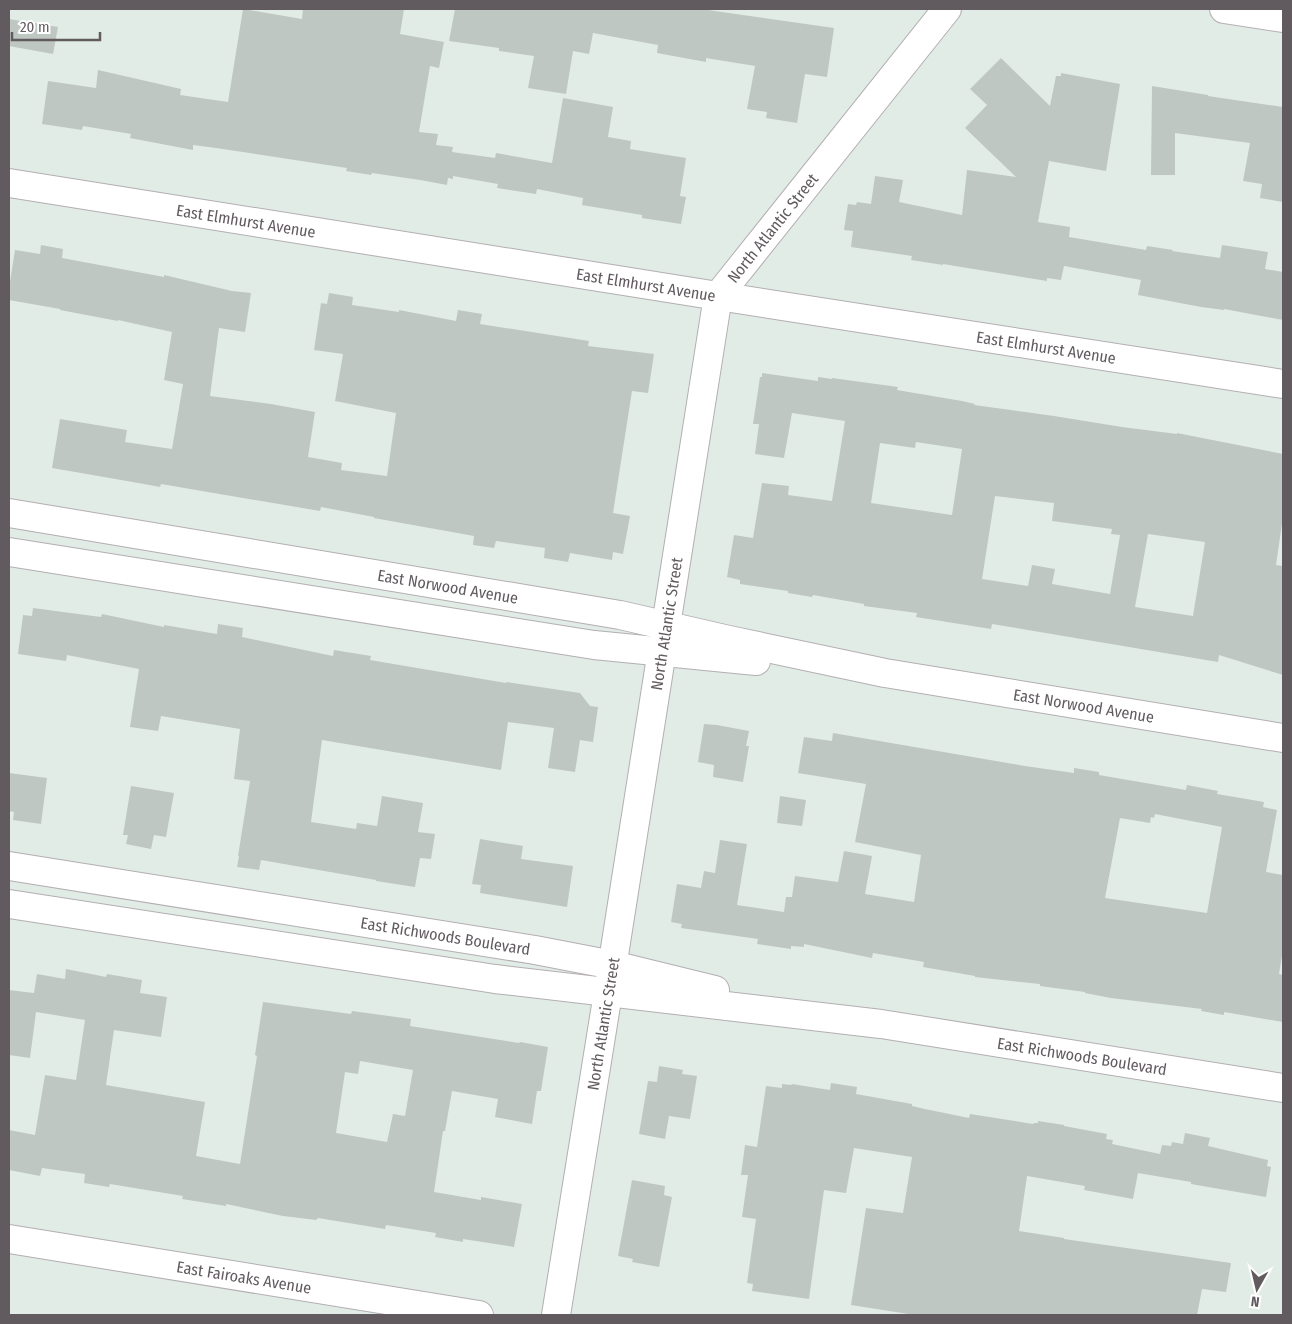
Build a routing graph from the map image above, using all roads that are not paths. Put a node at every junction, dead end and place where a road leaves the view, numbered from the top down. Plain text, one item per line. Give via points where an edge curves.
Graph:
1 (947, 9) edge
2 (1224, 9) edge
3 (1283, 18) edge
4 (9, 183) edge
5 (718, 296) junction
6 (1283, 384) edge
7 (9, 513) edge
8 (9, 552) edge
9 (665, 625) junction
10 (661, 652) junction
11 (885, 673) junction
12 (1283, 738) edge
13 (9, 866) edge
14 (9, 904) edge
15 (613, 965) junction
16 (608, 993) junction
17 (881, 1024) junction
18 (1283, 1088) edge
19 (9, 1239) edge
20 (479, 1315) edge
21 (556, 1315) edge

1 - 5 street, North Atlantic Street
2 - 3 street
4 - 5 street, East Elmhurst Avenue
5 - 6 street, East Elmhurst Avenue
5 - 9 street, North Atlantic Street
7 - 9 street, East Norwood Avenue via 610,613
8 - 10 street, East Norwood Avenue via 594,645
9 - 10 street, North Atlantic Street
9 - 11 street, East Norwood Avenue
10 - 11 street, East Norwood Avenue
10 - 15 street, North Atlantic Street
11 - 12 street, East Norwood Avenue
13 - 15 street, East Richwoods Boulevard
14 - 16 street, East Richwoods Boulevard via 495,979
15 - 16 street, North Atlantic Street
15 - 17 street, East Richwoods Boulevard
16 - 17 street, East Richwoods Boulevard
16 - 21 street, North Atlantic Street
17 - 18 street, East Richwoods Boulevard
19 - 20 street, East Fairoaks Avenue

